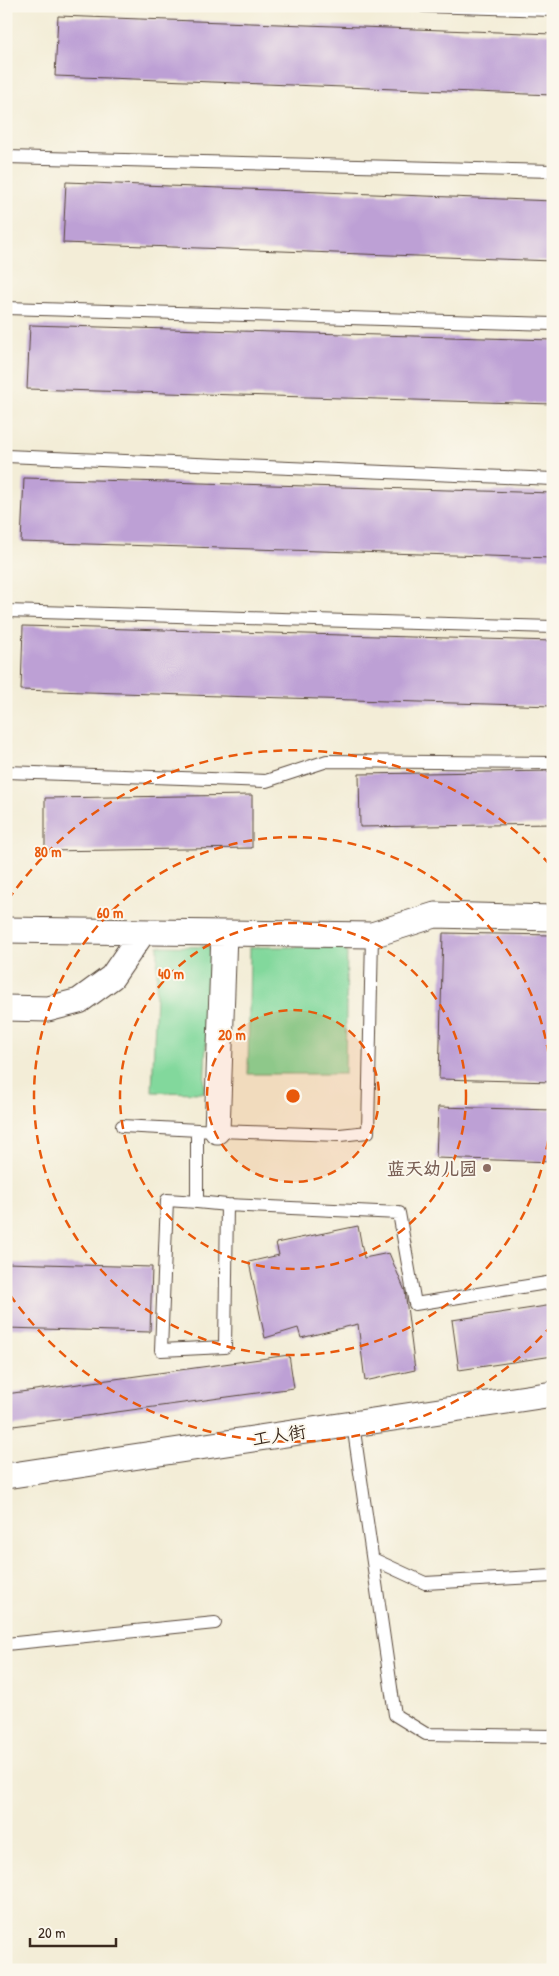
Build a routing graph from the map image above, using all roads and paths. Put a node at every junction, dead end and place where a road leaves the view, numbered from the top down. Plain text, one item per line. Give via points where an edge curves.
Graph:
1 (423, 6) edge
2 (553, 10) edge
3 (6, 157) edge
4 (553, 172) edge
5 (6, 308) edge
6 (553, 324) edge
7 (6, 456) edge
8 (553, 479) edge
9 (6, 610) edge
10 (553, 628) edge
11 (553, 763) edge
12 (6, 772) edge
13 (553, 918) edge
14 (6, 930) edge
15 (143, 932) junction
16 (224, 933) junction
17 (372, 935) junction
18 (6, 1008) edge
19 (122, 1126) dead end
20 (207, 1131) junction
21 (196, 1202) junction
22 (227, 1206) junction
23 (553, 1282) edge
24 (553, 1394) edge
25 (354, 1424) junction
26 (6, 1476) edge
27 (373, 1559) junction
28 (553, 1576) edge
29 (215, 1623) dead end
30 (6, 1644) edge
31 (553, 1736) edge

1 - 2 lane
3 - 4 lane
5 - 6 lane
7 - 8 lane
9 - 10 lane
11 - 12 lane via 327,761 266,781
13 - 17 street via 435,915
14 - 15 street
15 - 16 street
15 - 18 street via 112,976 79,1001 48,1009
16 - 17 street
16 - 20 street
17 - 20 lane via 368,1132 340,1135
19 - 20 lane
20 - 21 lane
21 - 22 lane
21 - 22 lane via 167,1200 161,1350 225,1347
22 - 23 lane via 399,1213 415,1304
24 - 25 street, 工人街
25 - 26 street, 工人街
25 - 27 lane
27 - 28 lane via 425,1583
27 - 31 lane via 395,1716 426,1734
29 - 30 lane

